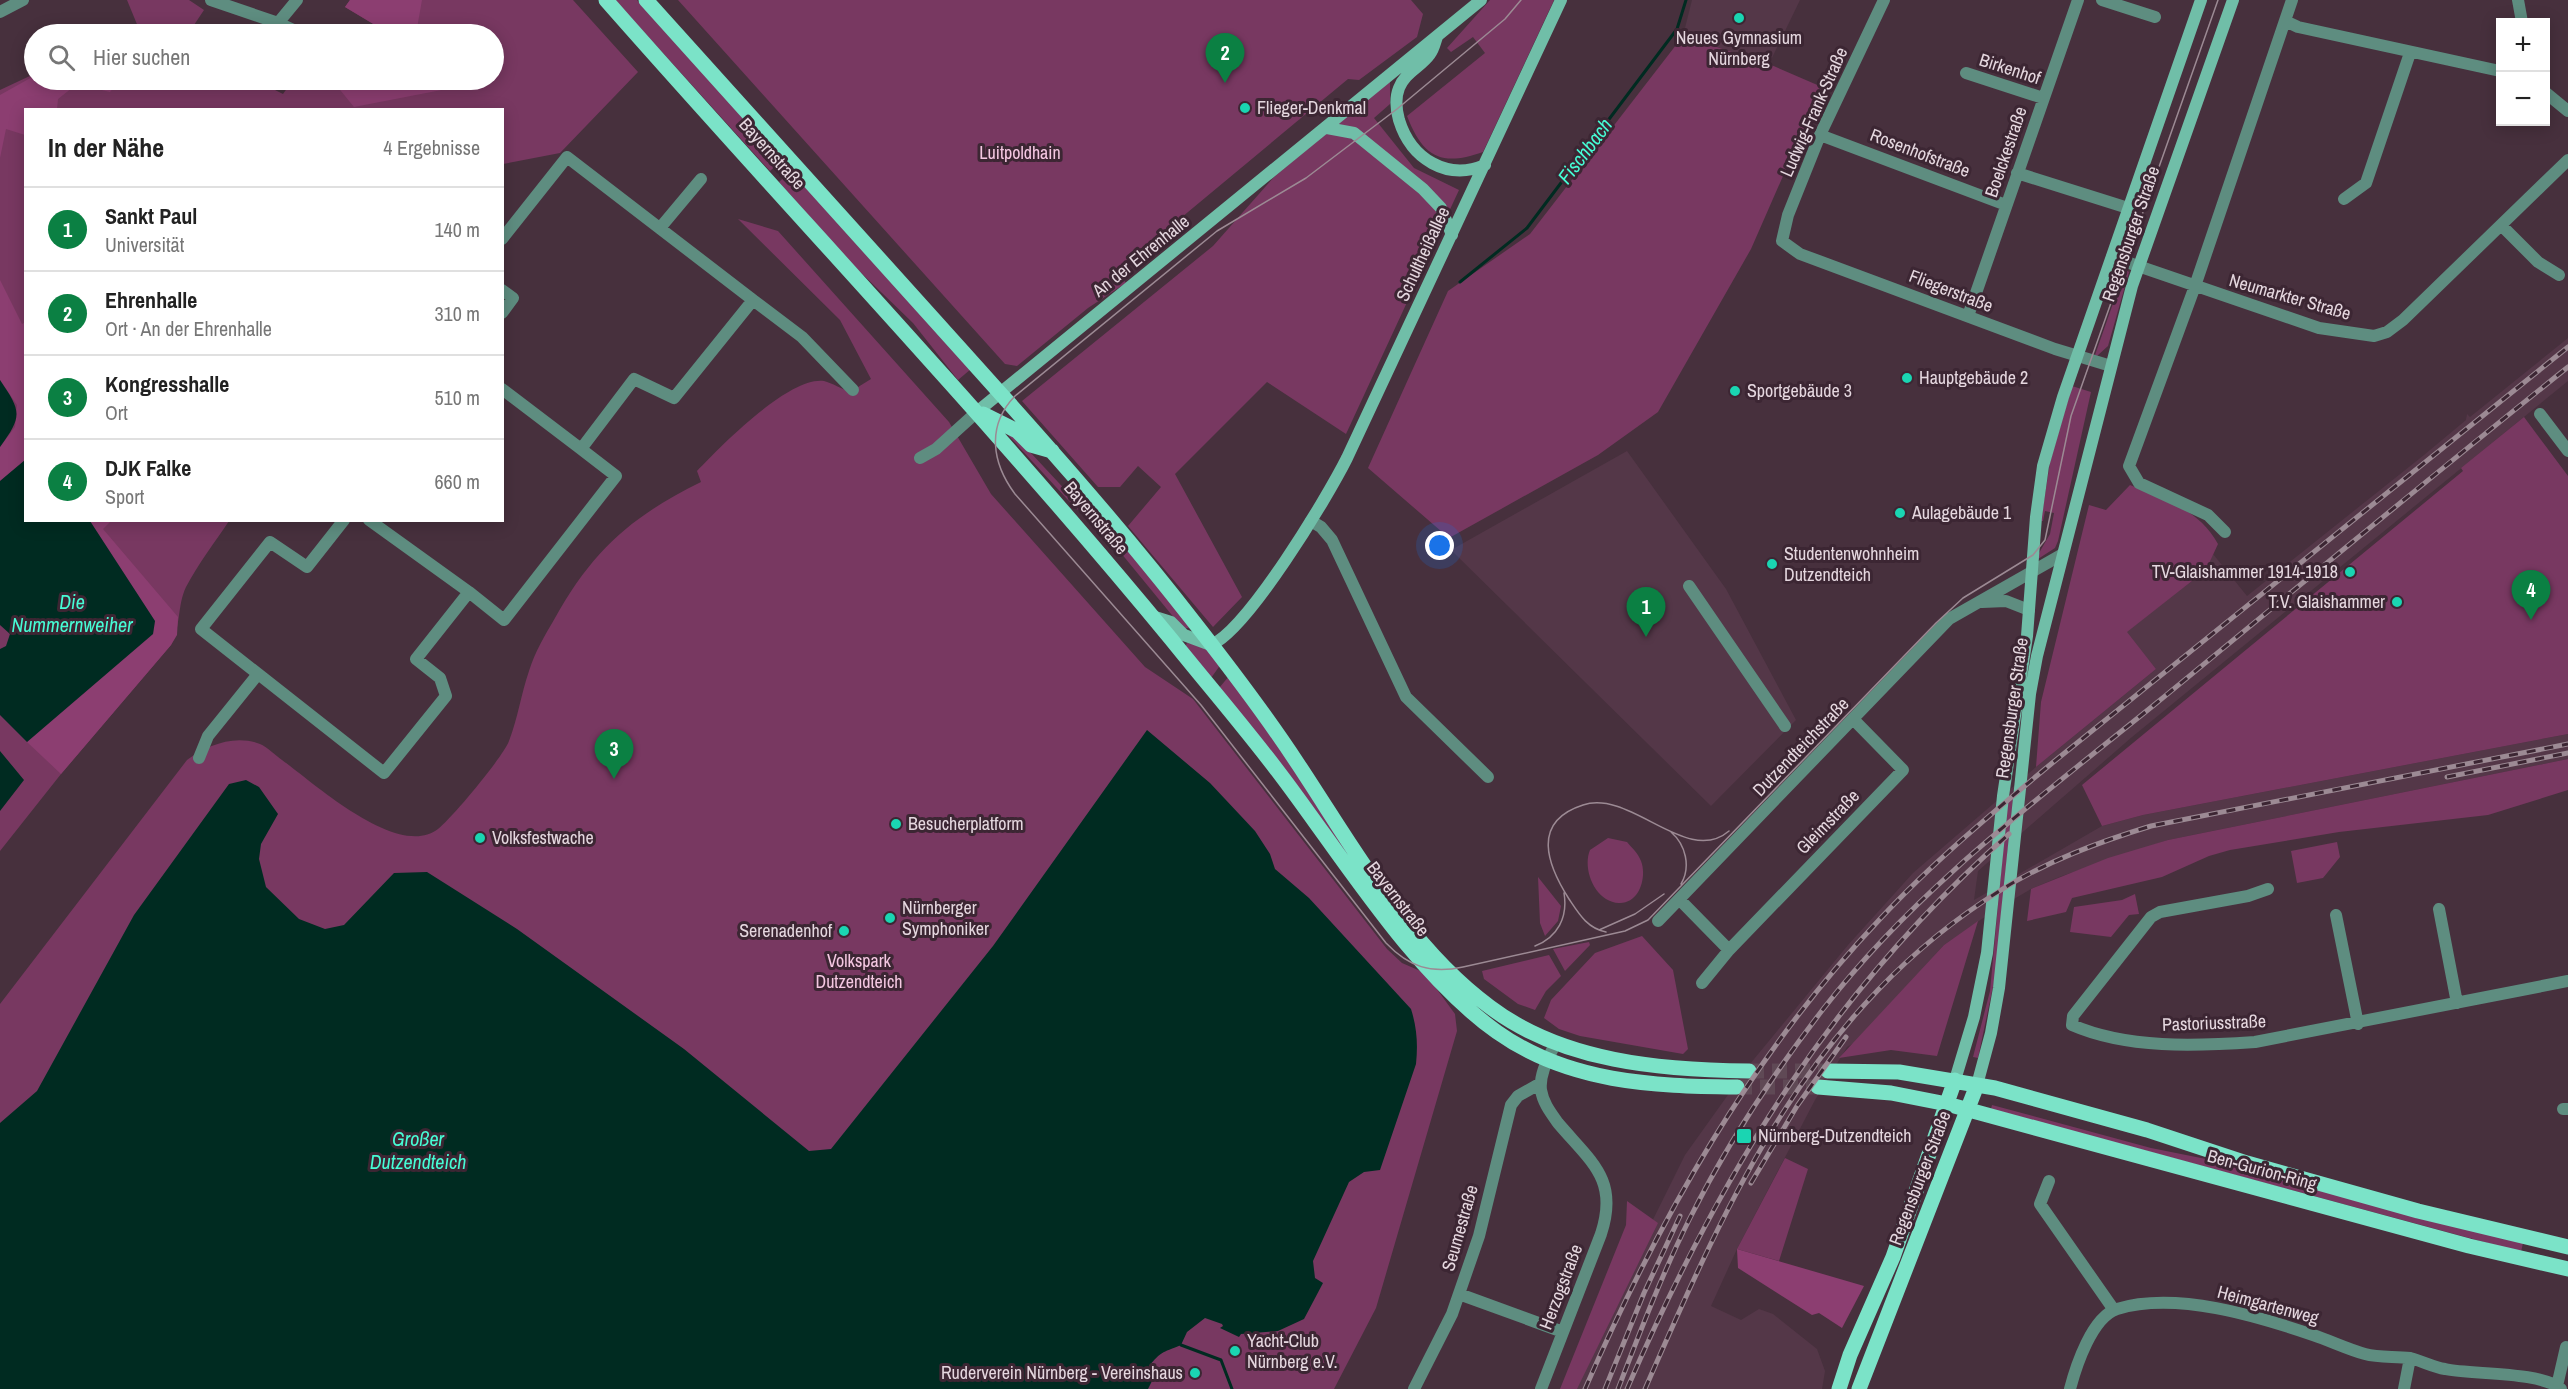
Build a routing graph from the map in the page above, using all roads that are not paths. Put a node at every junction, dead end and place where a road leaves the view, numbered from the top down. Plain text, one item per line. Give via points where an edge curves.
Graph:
1 (23, 0) edge
2 (210, 0) edge
3 (297, 0) edge
4 (606, 0) edge
5 (645, 0) edge
6 (1481, 0) edge
7 (1561, 0) edge
8 (1884, 0) edge
9 (2078, 0) edge
10 (2102, 0) edge
11 (2201, 0) edge
12 (2233, 0) edge
13 (2292, 0) edge
14 (2518, 0) edge
15 (0, 12) edge
16 (2155, 17) dead end
17 (2521, 18) edge
18 (2285, 21) junction
19 (278, 23) joint
20 (1438, 36) junction
21 (2410, 52) junction
22 (2496, 70) edge
23 (1966, 73) dead end
24 (2550, 96) edge
25 (2043, 99) junction
26 (2568, 111) edge
27 (1327, 128) junction
28 (1820, 135) junction
29 (2568, 160) edge
30 (1485, 165) junction
31 (2017, 173) junction
32 (701, 179) dead end
33 (2344, 199) dead end
34 (2006, 205) junction
35 (2128, 208) junction
36 (2502, 226) junction
37 (660, 228) junction
38 (1452, 235) junction
39 (504, 236) edge
40 (1782, 241) joint
41 (2112, 257) junction
42 (2139, 267) junction
43 (2559, 274) dead end
44 (2195, 286) junction
45 (504, 291) edge
46 (753, 300) junction
47 (504, 310) edge
48 (929, 314) junction
49 (1968, 316) junction
50 (905, 330) junction
51 (2077, 356) junction
52 (2110, 366) junction
53 (504, 390) edge
54 (853, 390) dead end
55 (1001, 393) junction
56 (978, 411) junction
57 (2540, 414) dead end
58 (582, 449) junction
59 (1052, 451) junction
60 (2568, 451) edge
61 (920, 458) dead end
62 (1311, 521) junction
63 (342, 522) edge
64 (372, 522) edge
65 (2225, 532) dead end
66 (2063, 554) junction
67 (2032, 572) junction
68 (1689, 586) dead end
69 (469, 592) junction
70 (1975, 603) junction
71 (2029, 610) junction
72 (1152, 616) junction
73 (1211, 645) junction
74 (258, 674) junction
75 (1854, 719) junction
76 (1785, 726) dead end
77 (200, 758) dead end
78 (1488, 777) dead end
79 (2268, 889) dead end
80 (1680, 900) junction
81 (2439, 909) dead end
82 (2336, 915) dead end
83 (1658, 921) dead end
84 (1729, 951) junction
85 (2568, 981) edge
86 (1702, 983) dead end
87 (2457, 1003) junction
88 (2358, 1024) junction
89 (1556, 1042) junction
90 (1548, 1060) junction
91 (1749, 1071) tunnel mouth
92 (1828, 1071) tunnel mouth
93 (1955, 1080) junction
94 (1541, 1083) junction
95 (1977, 1085) junction
96 (1737, 1087) tunnel mouth
97 (1818, 1087) tunnel mouth
98 (1947, 1104) junction
99 (1968, 1109) junction
100 (2049, 1180) dead end
101 (2568, 1247) edge
102 (2568, 1269) edge
103 (1459, 1294) junction
104 (2114, 1310) junction
105 (1563, 1332) junction
106 (2566, 1347) dead end
107 (1850, 1354) junction
108 (2410, 1358) junction
109 (2559, 1387) edge
110 (1863, 1388) edge
111 (1413, 1389) edge
112 (1541, 1389) edge
113 (1839, 1389) edge
114 (2070, 1389) edge
115 (2404, 1389) edge

1 - 15 street
2 - 19 street
3 - 19 street
4 - 50 main road, Bayernstraße
5 - 48 main road, Bayernstraße
6 - 20 main road
7 - 30 main road, Schultheißallee
8 - 28 street, Ludwig-Frank-Straße
9 - 25 street, Boelckestraße
10 - 16 street
11 - 35 main road, Regensburger Straße
12 - 42 main road, Regensburger Straße
13 - 18 street
14 - 17 street
18 - 21 street
18 - 44 street
20 - 27 main road
20 - 30 main road via 1430,54 1400,84 1396,104 1401,124 1412,146 1433,165 1465,171
21 - 22 street
21 - 33 street via 2366,183
23 - 25 street, Birkenhof
24 - 26 street
25 - 31 street, Boelckestraße
27 - 38 main road via 1354,133 1423,189 1442,208
27 - 55 main road, An der Ehrenhalle
28 - 34 street, Rosenhofstraße
28 - 40 street, Ludwig-Frank-Straße via 1788,215
29 - 36 street, Neumarkter Straße
30 - 38 main road, Schultheißallee
31 - 34 street, Boelckestraße
31 - 35 street
32 - 37 street
34 - 49 street, Boelckestraße
35 - 41 main road, Regensburger Straße
36 - 43 street via 2538,262
36 - 44 street, Neumarkter Straße via 2403,320 2374,336 2319,328
37 - 39 street via 567,157
37 - 46 street
38 - 62 main road, Schultheißallee via 1347,458
40 - 49 street, Fliegerstraße via 1800,254
41 - 42 street, Neumarkter Straße
41 - 51 main road, Regensburger Straße
42 - 44 street, Neumarkter Straße
42 - 52 main road, Regensburger Straße
44 - 65 street via 2129,466 2139,483 2208,515
45 - 47 street via 513,298
46 - 54 street via 802,337
46 - 58 street via 674,398 634,379
48 - 50 main road via 922,326
48 - 55 main road, Bayernstraße
49 - 51 street, Fliegerstraße
50 - 56 main road, Bayernstraße
51 - 52 street, Fliegerstraße
51 - 67 main road, Regensburger Straße via 2043,466
52 - 66 main road, Regensburger Straße
53 - 58 street
55 - 56 main road, An der Ehrenhalle
55 - 59 main road, Bayernstraße
56 - 59 main road via 1017,431 1031,445
56 - 61 street via 936,449
56 - 72 main road, Bayernstraße
57 - 60 street
58 - 69 street via 616,476 504,620
59 - 73 main road, Bayernstraße
62 - 73 main road, Schultheißallee via 1237,625
62 - 78 street via 1332,540 1406,697
63 - 74 street via 307,567 270,542 201,629
64 - 69 street
66 - 67 street, Dutzendteichstraße
66 - 95 main road, Regensburger Straße via 2032,681 2001,973
67 - 70 street, Dutzendteichstraße
67 - 71 main road, Regensburger Straße
68 - 76 street
69 - 74 street via 416,658 440,678 446,696 384,773
70 - 71 street, Dutzendteichstraße via 2006,600
70 - 75 street, Dutzendteichstraße via 1949,620
71 - 93 main road, Regensburger Straße via 2003,796 1986,961
72 - 73 main road
72 - 90 main road, Bayernstraße via 1249,734 1430,970 1485,1023
73 - 89 main road, Bayernstraße via 1292,754 1356,854 1444,965 1495,1011
74 - 77 street via 208,736
75 - 80 street, Dutzendteichstraße
75 - 84 street, Gleimstraße via 1903,770
79 - 88 street, Pastoriusstraße via 2151,917 2067,1024 2143,1042 2212,1045 2255,1042
80 - 83 street, Dutzendteichstraße
80 - 84 street
81 - 87 street
82 - 88 street
84 - 86 street, Gleimstraße
85 - 87 street, Pastoriusstraße
87 - 88 street, Pastoriusstraße
89 - 90 street
89 - 91 main road, Bayernstraße via 1648,1065
90 - 94 street
90 - 96 main road, Bayernstraße via 1623,1081
92 - 93 main road, Ben-Gurion-Ring via 1899,1072
93 - 95 main road, Ben-Gurion-Ring
93 - 98 main road, Regensburger Straße
94 - 103 street, Seumestraße via 1518,1096 1511,1105 1479,1236
94 - 105 street, Herzogstraße via 1549,1110 1602,1175 1608,1197 1604,1225
95 - 99 main road, Regensburger Straße
95 - 101 main road, Ben-Gurion-Ring via 2139,1128 2228,1158 2409,1208
97 - 98 main road, Ben-Gurion-Ring via 1880,1092
98 - 99 main road, Ben-Gurion-Ring
98 - 107 main road, Regensburger Straße via 1888,1270
99 - 102 main road, Ben-Gurion-Ring via 2469,1246
99 - 110 main road, Regensburger Straße
100 - 104 street via 2040,1204
103 - 105 street
103 - 111 street, Seumestraße
104 - 108 street, Heimgartenweg via 2150,1303 2225,1310 2366,1355
104 - 114 street via 2094,1330 2076,1364
105 - 112 street, Herzogstraße
106 - 109 street, Heimgartenweg
107 - 110 main road via 1853,1376
107 - 113 main road, Regensburger Straße
108 - 109 street, Heimgartenweg via 2446,1370 2502,1373
108 - 115 street

